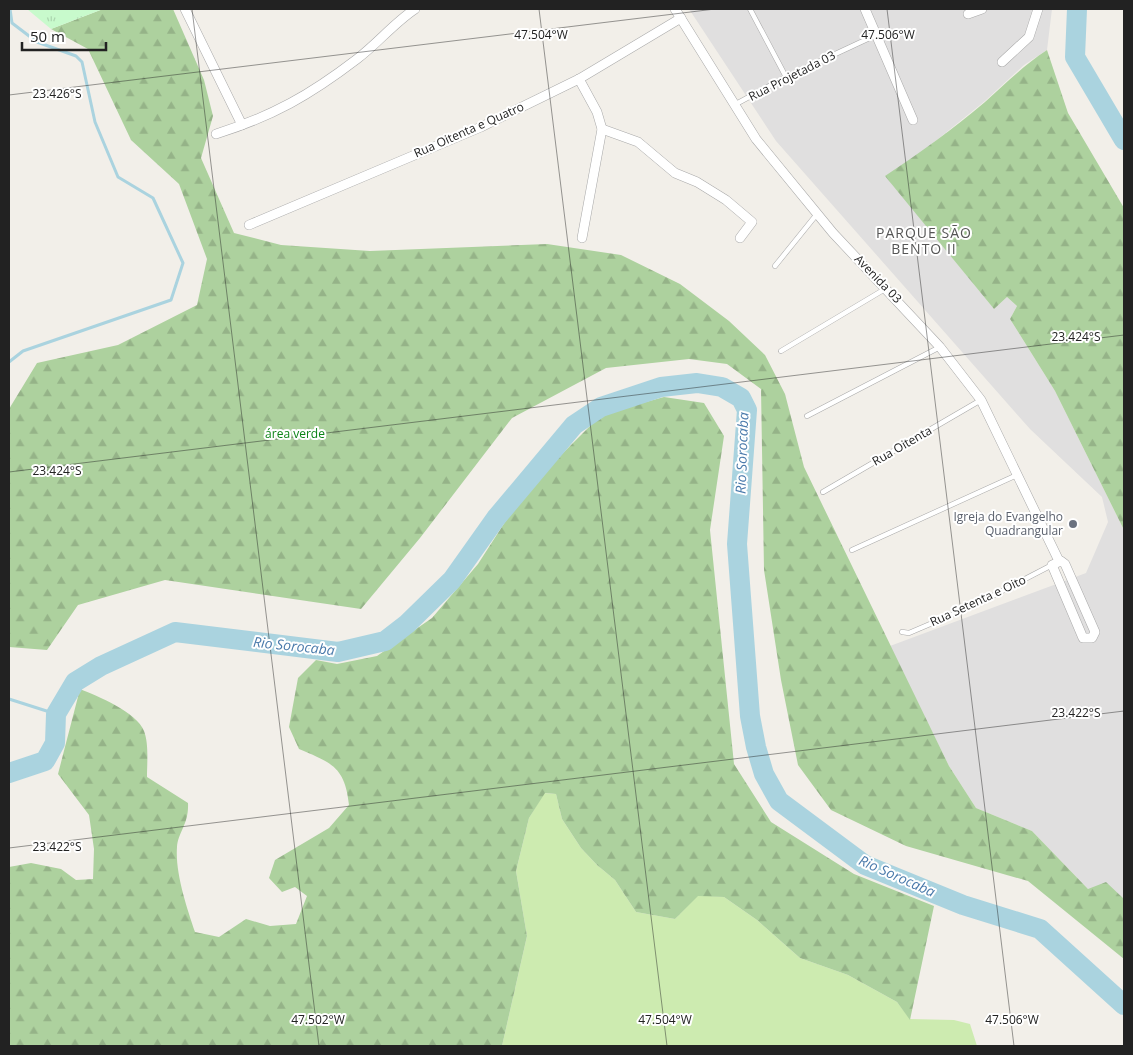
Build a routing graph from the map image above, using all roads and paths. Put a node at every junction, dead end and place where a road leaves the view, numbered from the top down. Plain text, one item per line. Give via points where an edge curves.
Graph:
1 (185, 9) edge
2 (415, 9) edge
3 (675, 9) edge
4 (750, 9) edge
5 (865, 9) edge
6 (982, 9) edge
7 (1038, 9) edge
8 (968, 14) dead end
9 (681, 18) junction
10 (876, 35) junction
11 (1002, 62) dead end
12 (786, 77) junction
13 (579, 79) junction
14 (736, 104) junction
15 (913, 120) dead end
16 (242, 125) junction
17 (602, 129) junction
18 (216, 134) dead end
19 (817, 214) junction
20 (249, 225) dead end
21 (582, 238) dead end
22 (740, 238) dead end
23 (775, 266) dead end
24 (887, 288) junction
25 (940, 347) junction
26 (781, 351) dead end
27 (981, 400) junction
28 (807, 416) dead end
29 (1017, 474) junction
30 (823, 492) dead end
31 (852, 550) dead end
32 (1055, 563) junction
33 (902, 632) dead end

1 - 16 street
2 - 16 street via 359,58 302,98 280,111
3 - 9 street, Avenida 03
4 - 12 lane
5 - 10 street
6 - 8 street
7 - 11 street via 1029,37
9 - 13 street, Rua Oitenta e Quatro
9 - 14 street, Avenida 03
10 - 12 lane, Rua Projetada 03
10 - 15 street
12 - 14 lane, Rua Projetada 03
13 - 17 street via 597,112
13 - 20 street, Rua Oitenta e Quatro via 481,126
14 - 19 street, Avenida 03 via 756,139
16 - 18 street
17 - 21 street
17 - 22 street via 638,142 676,173 697,182 732,205 752,222
19 - 23 lane
19 - 24 street, Avenida 03
24 - 25 street, Avenida 03
24 - 26 lane
25 - 27 street, Avenida 03
25 - 28 lane
27 - 29 street, Avenida 03
27 - 30 lane, Rua Oitenta
29 - 31 lane
29 - 32 street, Avenida 03
32 - 32 street via 1083,638 1092,638 1095,632 1090,617 1064,561
32 - 33 lane, Rua Setenta e Oito via 978,604

